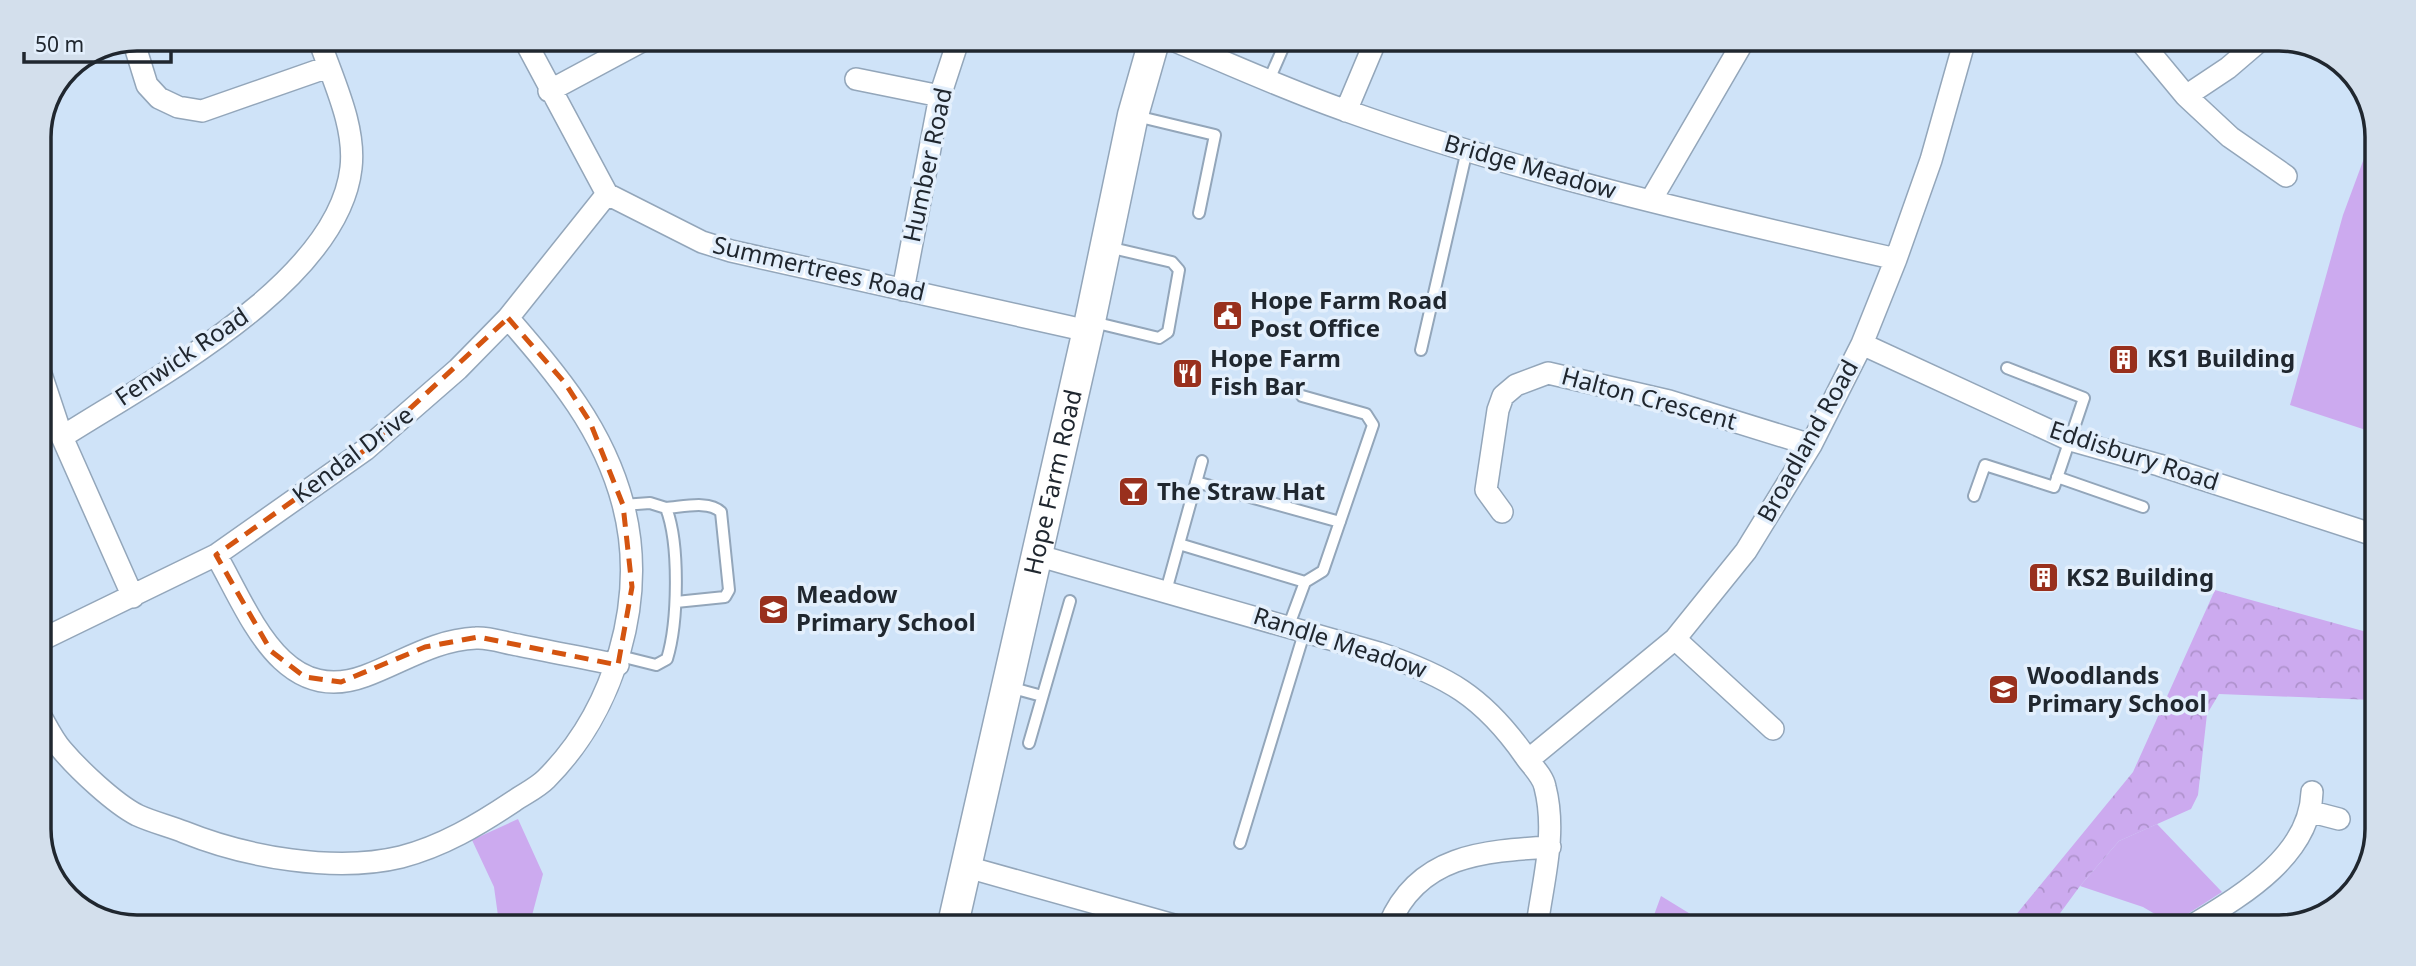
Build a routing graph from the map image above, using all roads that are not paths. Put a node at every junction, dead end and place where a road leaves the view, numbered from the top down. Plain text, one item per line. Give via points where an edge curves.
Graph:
1 (136, 51) edge
2 (323, 51) edge
3 (530, 51) edge
4 (624, 51) edge
5 (955, 51) edge
6 (1151, 51) edge
7 (1199, 51) edge
8 (1282, 51) edge
9 (1366, 51) edge
10 (1738, 51) edge
11 (1965, 51) edge
12 (2149, 51) edge
13 (2248, 51) edge
14 (328, 67) junction
15 (856, 79) dead end
16 (1269, 80) junction
17 (549, 91) junction
18 (940, 96) junction
19 (2186, 96) junction
20 (1346, 111) junction
21 (1133, 115) junction
22 (1467, 150) junction
23 (2287, 176) dead end
24 (607, 194) junction
25 (1651, 200) junction
26 (1199, 213) dead end
27 (1106, 247) junction
28 (1896, 259) junction
29 (903, 290) junction
30 (508, 318) junction
31 (1089, 326) junction
32 (1862, 344) junction
33 (1422, 350) dead end
34 (2007, 368) dead end
35 (1302, 396) dead end
36 (51, 404) edge
37 (62, 437) junction
38 (2070, 440) junction
39 (1811, 445) junction
40 (1202, 461) dead end
41 (2057, 477) junction
42 (1196, 482) junction
43 (1974, 496) dead end
44 (623, 505) junction
45 (2143, 507) dead end
46 (666, 508) junction
47 (1502, 512) dead end
48 (1340, 522) junction
49 (2365, 532) edge
50 (1179, 544) junction
51 (216, 555) junction
52 (1035, 555) junction
53 (1305, 582) junction
54 (1166, 591) junction
55 (133, 597) junction
56 (1070, 601) dead end
57 (676, 602) junction
58 (1297, 628) junction
59 (51, 635) edge
60 (1675, 639) junction
61 (619, 660) junction
62 (1007, 687) junction
63 (1042, 696) junction
64 (1773, 729) dead end
65 (51, 733) edge
66 (1030, 743) dead end
67 (1528, 761) junction
68 (2339, 819) dead end
69 (1240, 843) dead end
70 (1550, 847) junction
71 (967, 867) junction
72 (955, 915) edge
73 (1137, 915) edge
74 (1395, 915) edge
75 (1539, 915) edge
76 (2214, 915) edge

1 - 14 street via 147,85 159,99 202,111
2 - 14 street, Fenwick Road
3 - 17 street
4 - 17 street
5 - 18 street, Humber Road
6 - 21 street, Hope Farm Road
7 - 16 street, Bridge Meadow
8 - 16 lane
9 - 20 street
10 - 25 street
11 - 28 street, Broadland Road
12 - 19 street
13 - 19 street
14 - 37 street, Fenwick Road via 351,143 351,168 333,225 287,279 236,326
15 - 18 street
16 - 20 street, Bridge Meadow
17 - 24 street
18 - 29 street, Humber Road
19 - 23 street via 2230,136
20 - 22 street, Bridge Meadow
21 - 26 lane via 1215,135
21 - 27 street, Hope Farm Road
22 - 25 street, Bridge Meadow
22 - 33 lane
24 - 29 street, Summertrees Road via 702,242
24 - 30 street, Kendal Drive
25 - 28 street, Bridge Meadow
27 - 31 street, Hope Farm Road
27 - 31 lane via 1172,262 1179,270 1168,332 1159,338
28 - 32 street, Broadland Road
29 - 31 street, Summertrees Road
30 - 44 street via 565,383 590,422
30 - 51 street, Kendal Drive via 458,369 365,450
31 - 52 street, Hope Farm Road
32 - 38 street, Eddisbury Road
32 - 39 street, Broadland Road
34 - 38 lane via 2084,398
35 - 48 lane via 1366,414 1373,425
36 - 37 street
37 - 55 street
38 - 41 lane
38 - 49 street, Eddisbury Road
39 - 47 street, Halton Crescent via 1669,401 1548,373 1517,385 1503,396 1498,410 1478,495
39 - 60 street, Broadland Road via 1746,551
40 - 42 lane
41 - 43 lane via 2054,487 1985,465
41 - 45 lane
42 - 48 lane
42 - 50 lane
44 - 46 lane via 650,503
44 - 61 street via 632,587
46 - 57 lane
46 - 57 lane via 701,506 721,513 729,590 724,597
48 - 53 lane via 1323,571
50 - 53 lane
50 - 54 lane
51 - 55 street, Kendal Drive
51 - 61 street via 271,651 286,665 322,682 365,676 425,648 478,637
52 - 54 street, Randle Meadow
52 - 62 street, Hope Farm Road
53 - 58 lane
54 - 58 street, Randle Meadow
55 - 59 street, Kendal Drive
56 - 63 lane
57 - 61 lane via 667,659 662,664
58 - 67 street, Randle Meadow via 1430,670 1472,695
58 - 69 lane
60 - 64 street
60 - 67 street, Broadland Road
61 - 65 street via 581,733 545,780 471,830 397,858 359,862 289,859 212,844 137,815 61,749
62 - 63 lane
62 - 71 street, Hope Farm Road
63 - 66 lane
67 - 70 street, Randle Meadow via 1545,785
68 - 76 street via 2312,802 2277,865
70 - 74 street via 1472,854 1428,873
70 - 75 street, Randle Meadow
71 - 72 street, Hope Farm Road
71 - 73 street

